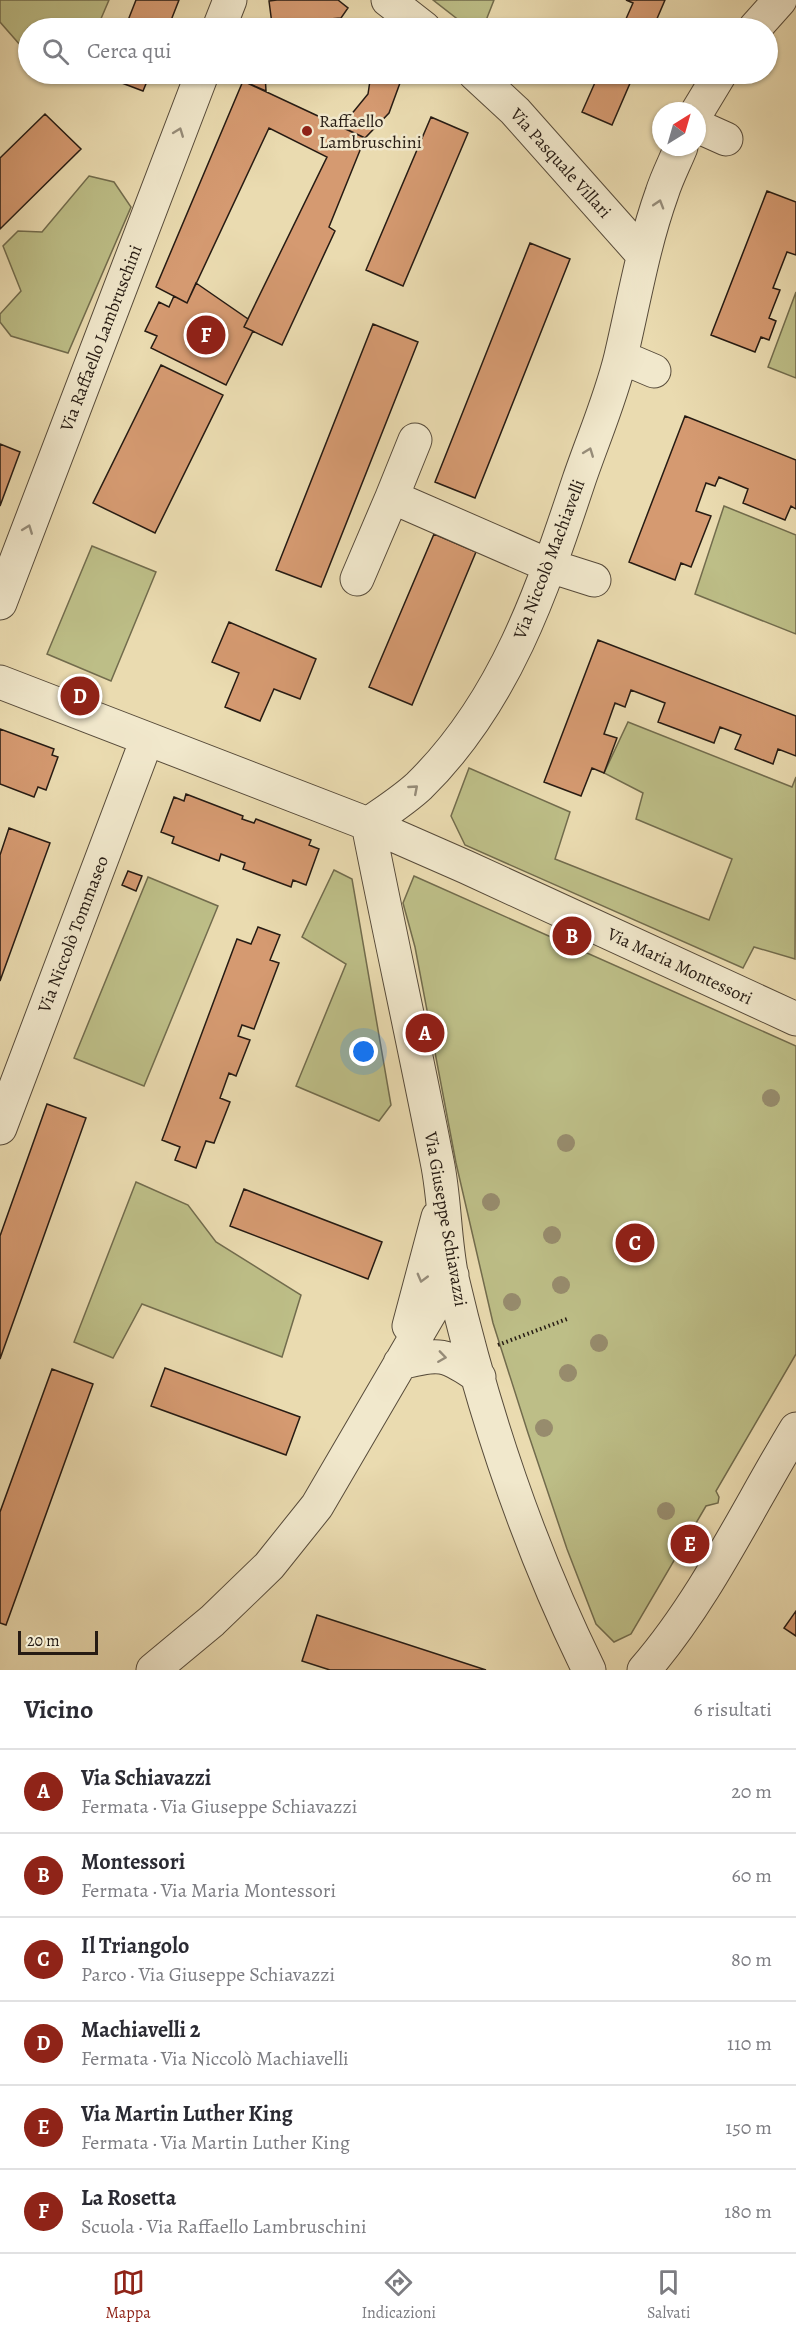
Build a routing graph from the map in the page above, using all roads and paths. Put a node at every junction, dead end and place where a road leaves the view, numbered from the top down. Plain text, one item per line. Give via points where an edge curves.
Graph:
1 (230, 0) edge
2 (780, 0) edge
3 (397, 3) edge
4 (223, 18) edge
5 (413, 18) edge
6 (764, 18) edge
7 (198, 84) edge
8 (486, 84) edge
9 (714, 84) edge
10 (703, 102) edge
11 (706, 130) edge
12 (726, 139) dead end
13 (677, 156) edge
14 (643, 255) junction
15 (621, 357) junction
16 (654, 371) dead end
17 (415, 440) dead end
18 (392, 497) junction
19 (550, 566) junction
20 (357, 579) dead end
21 (594, 580) dead end
22 (0, 603) edge
23 (0, 682) edge
24 (147, 740) junction
25 (368, 824) junction
26 (796, 1019) edge
27 (0, 1128) edge
28 (442, 1201) junction
29 (452, 1275) junction
30 (567, 1319) dead end
31 (400, 1363) junction
32 (476, 1366) junction
33 (796, 1429) edge
34 (153, 1670) edge
35 (589, 1670) edge
36 (644, 1670) edge

1 - 4 street
2 - 6 street
3 - 5 street
22 -> 7 street, Via Raffaello Lambruschini
8 - 14 street, Via Pasquale Villari via 515,111
9 - 10 street
11 - 12 street
14 -> 13 street, Via Niccolò Machiavelli
14 - 15 street, Via Niccolò Machiavelli
15 - 16 street
19 -> 15 street, Via Niccolò Machiavelli
17 - 18 street
18 - 19 street
18 - 20 street
19 - 21 street
25 -> 19 street, Via Niccolò Machiavelli via 417,788 468,728 511,658
23 - 24 street
24 - 25 street
24 - 27 street, Via Niccolò Tommaseo
25 - 26 street, Via Maria Montessori
25 - 28 street, Via Giuseppe Schiavazzi
28 - 29 street, Via Giuseppe Schiavazzi
28 -> 31 street
29 - 31 street
29 - 32 street, Via Giuseppe Schiavazzi
30 - 32 path
31 -> 32 street via 440,1356
31 - 34 street via 317,1506 269,1566
32 - 35 street, Via Giuseppe Schiavazzi via 517,1505
33 - 36 street via 693,1604

